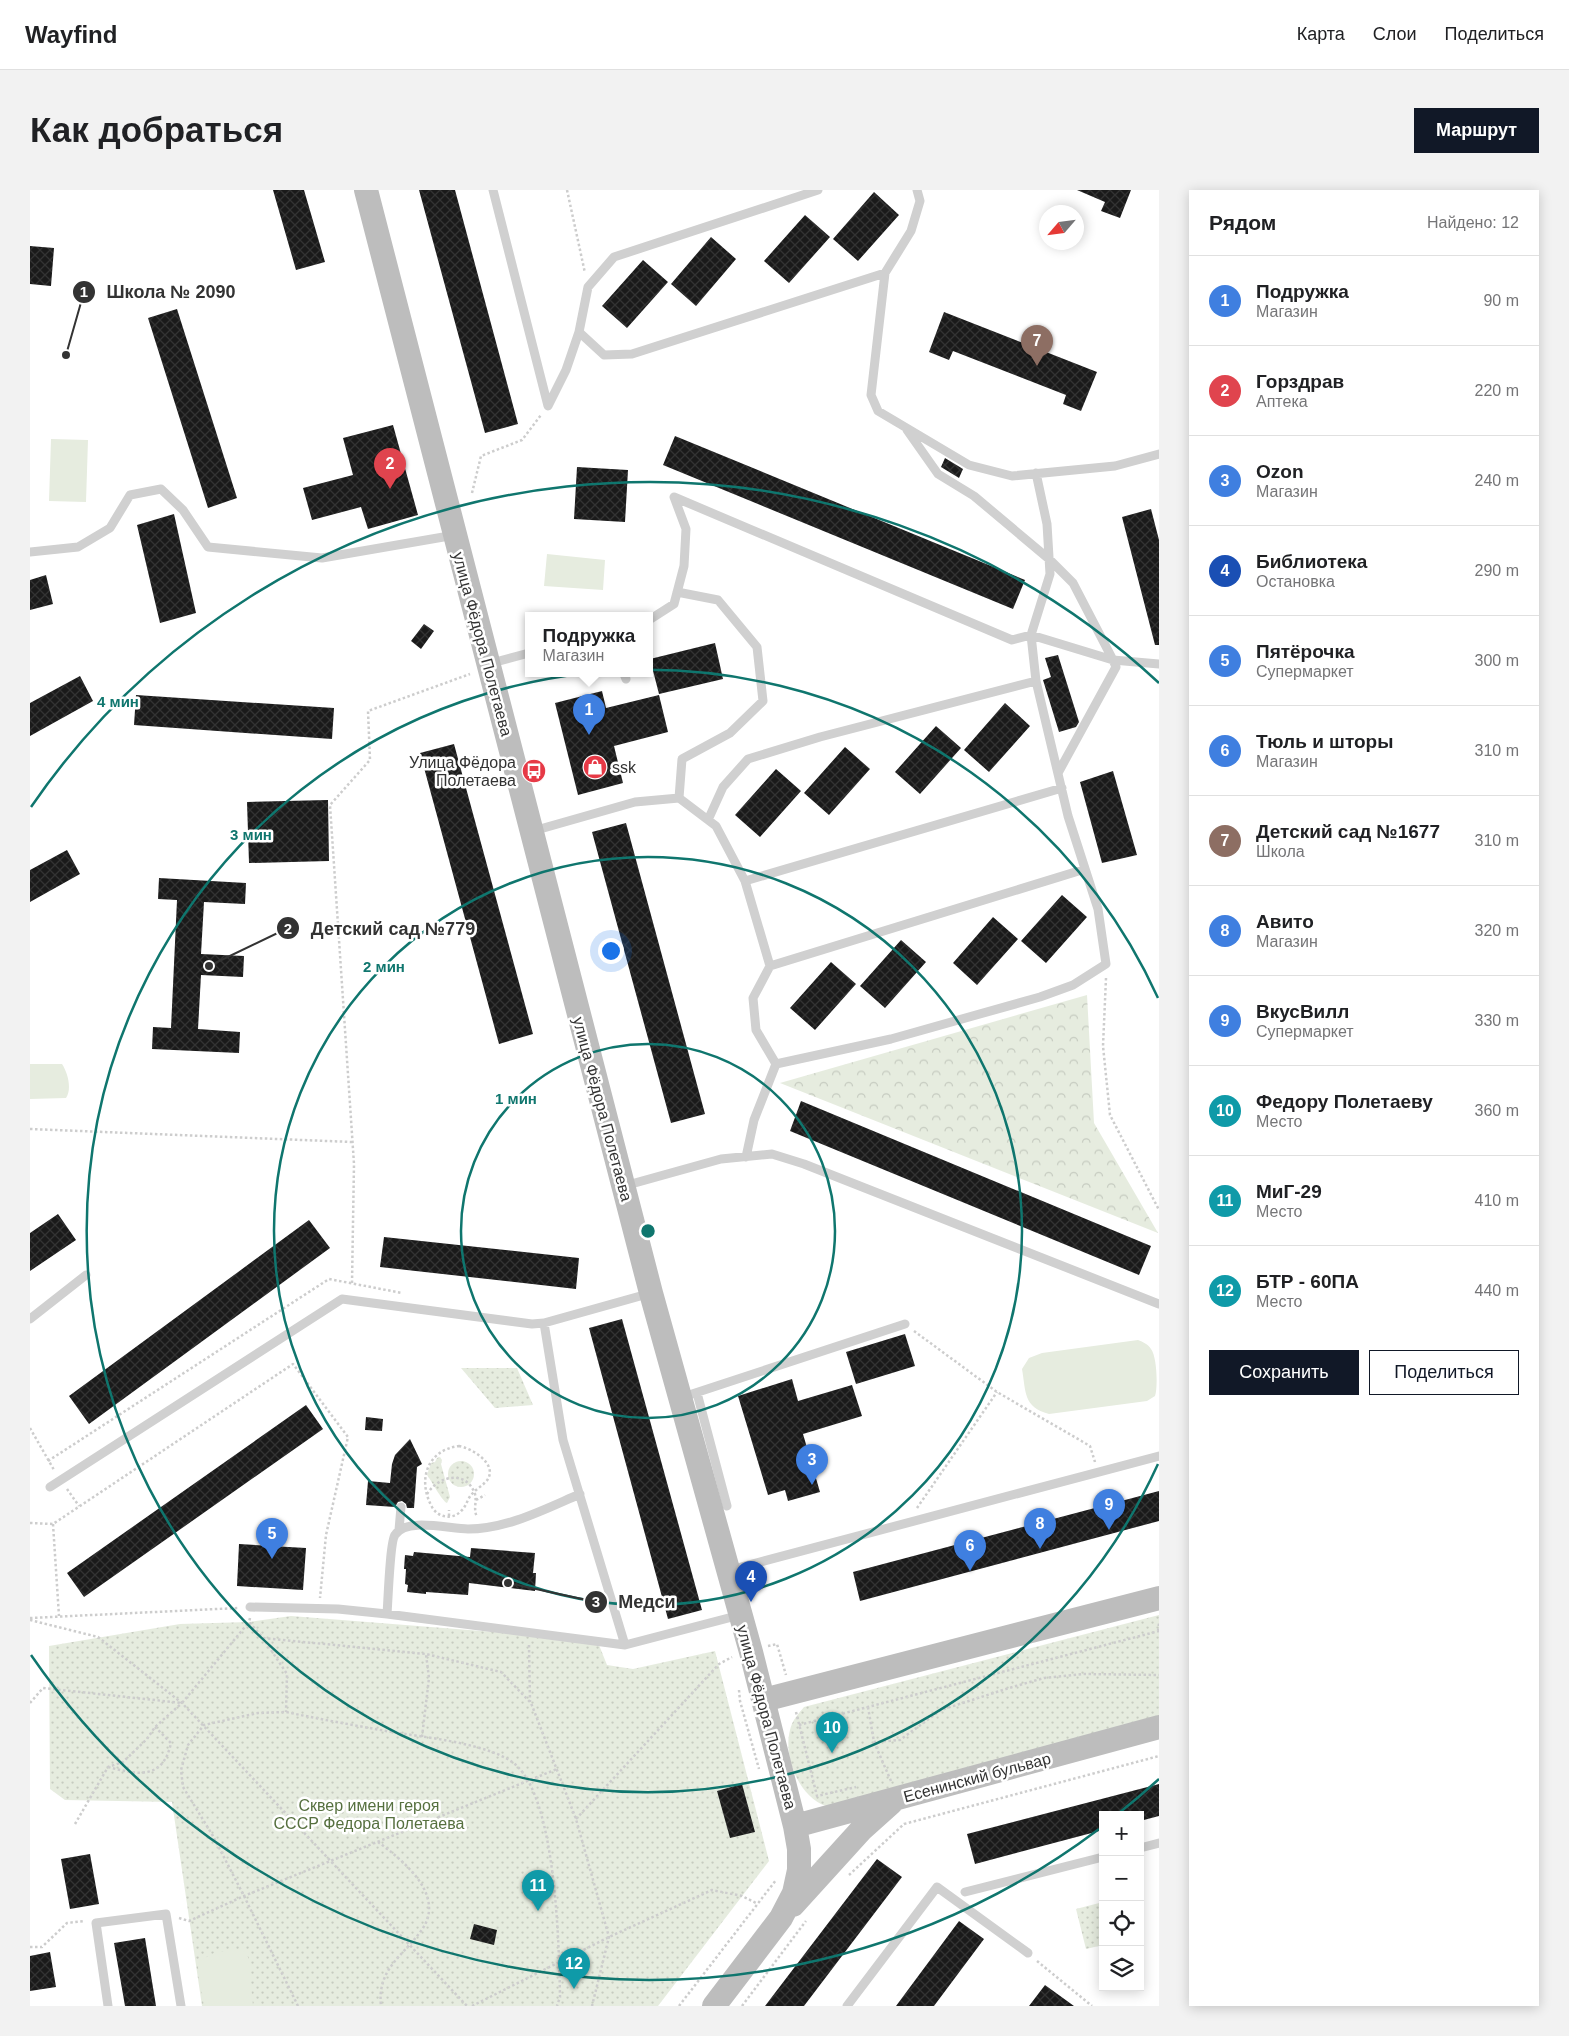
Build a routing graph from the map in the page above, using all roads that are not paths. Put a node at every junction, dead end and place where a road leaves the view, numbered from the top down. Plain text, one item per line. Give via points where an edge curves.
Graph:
1 (366, 190) edge
2 (493, 190) edge
3 (818, 190) edge
4 (917, 190) edge
5 (885, 274) junction
6 (580, 332) junction
7 (905, 427) junction
8 (1159, 454) edge
9 (1036, 473) junction
10 (455, 535) junction
11 (30, 552) edge
12 (1049, 559) junction
13 (677, 592) junction
14 (653, 617) edge
15 (1031, 635) junction
16 (525, 654) edge
17 (1113, 660) junction
18 (1159, 664) edge
19 (480, 669) junction
20 (1036, 681) junction
21 (1058, 773) junction
22 (1062, 788) junction
23 (679, 798) junction
24 (708, 820) junction
25 (532, 831) junction
26 (1085, 869) junction
27 (744, 881) junction
28 (770, 966) junction
29 (776, 1064) junction
30 (746, 1157) junction
31 (623, 1186) junction
32 (86, 1275) dead end
33 (651, 1293) junction
34 (1159, 1304) edge
35 (30, 1318) edge
36 (544, 1324) junction
37 (905, 1324) road end
38 (689, 1396) junction
39 (1159, 1456) edge
40 (50, 1487) dead end
41 (580, 1494) junction
42 (727, 1506) dead end
43 (401, 1507) dead end
44 (399, 1530) junction
45 (727, 1571) junction
46 (1159, 1598) edge
47 (250, 1607) road end
48 (387, 1614) junction
49 (740, 1615) junction
50 (625, 1645) junction
51 (764, 1700) junction
52 (1159, 1727) edge
53 (889, 1790) junction
54 (795, 1826) junction
55 (1159, 1843) edge
56 (1144, 1847) edge
57 (1099, 1858) edge
58 (965, 1892) dead end
59 (781, 1918) junction
60 (1028, 1953) road end
61 (108, 2006) edge
62 (181, 2006) edge
63 (714, 2006) edge
64 (847, 2006) edge

1 - 10 main road, улица Фёдора Полетаева
2 - 6 lane via 548,406
3 - 6 lane via 614,257 588,287
4 - 5 lane via 920,201 911,231
5 - 6 lane via 632,354 604,355
5 - 7 lane via 871,395 878,411
7 - 9 lane via 969,465 1012,476
7 - 12 lane via 938,474 974,496
8 - 9 lane via 1115,466
9 - 12 lane via 1047,524
10 - 11 lane via 322,558 208,547 183,510 161,489 130,495 110,528 78,547
10 - 19 main road, улица Фёдора Полетаева
12 - 15 lane via 1050,574
12 - 17 lane via 1073,583
13 - 14 lane via 674,604
13 - 15 lane via 684,566 686,529 674,496 1012,640
13 - 23 lane via 718,600 757,647 763,700 730,733 682,759
15 - 17 lane
15 - 20 lane
16 - 19 lane
17 - 18 lane
17 - 21 lane via 1116,667
19 - 25 main road, улица Фёдора Полетаева
20 - 21 lane
20 - 24 lane via 748,759 723,787
21 - 22 lane
22 - 26 lane
22 - 27 lane
23 - 24 lane
23 - 25 lane via 635,802
24 - 27 lane via 716,826
25 - 31 main road, улица Фёдора Полетаева
26 - 28 lane
26 - 29 lane via 1098,909 1106,964 1073,985 891,1039
27 - 28 lane
28 - 29 lane via 753,998 756,1030
29 - 30 lane via 754,1120
30 - 31 lane via 721,1159
30 - 34 lane via 772,1154 804,1164
31 - 33 main road, улица Фёдора Полетаева
32 - 35 lane
33 - 36 lane
33 - 38 main road, улица Фёдора Полетаева
36 - 40 lane via 342,1299
36 - 41 lane via 563,1440
37 - 38 lane
38 - 42 lane
38 - 45 main road, улица Фёдора Полетаева
39 - 45 lane
41 - 44 lane via 533,1514 485,1527 465,1529 412,1525
41 - 50 lane
43 - 44 lane
44 - 48 lane via 393,1538
45 - 49 main road, улица Фёдора Полетаева
46 - 51 main road
47 - 48 lane
48 - 50 lane
49 - 50 lane
49 - 51 main road, улица Фёдора Полетаева
51 - 54 main road, улица Фёдора Полетаева
52 - 53 main road, Есенинский бульвар
53 - 54 main road
53 - 59 main road, Есенинский бульвар via 862,1828
54 - 59 main road, улица Фёдора Полетаева via 800,1870 794,1893
55 - 56 lane
57 - 58 lane
59 - 63 main road, улица Фёдора Полетаева
60 - 64 lane via 937,1887
61 - 62 lane via 96,1923 166,1914

